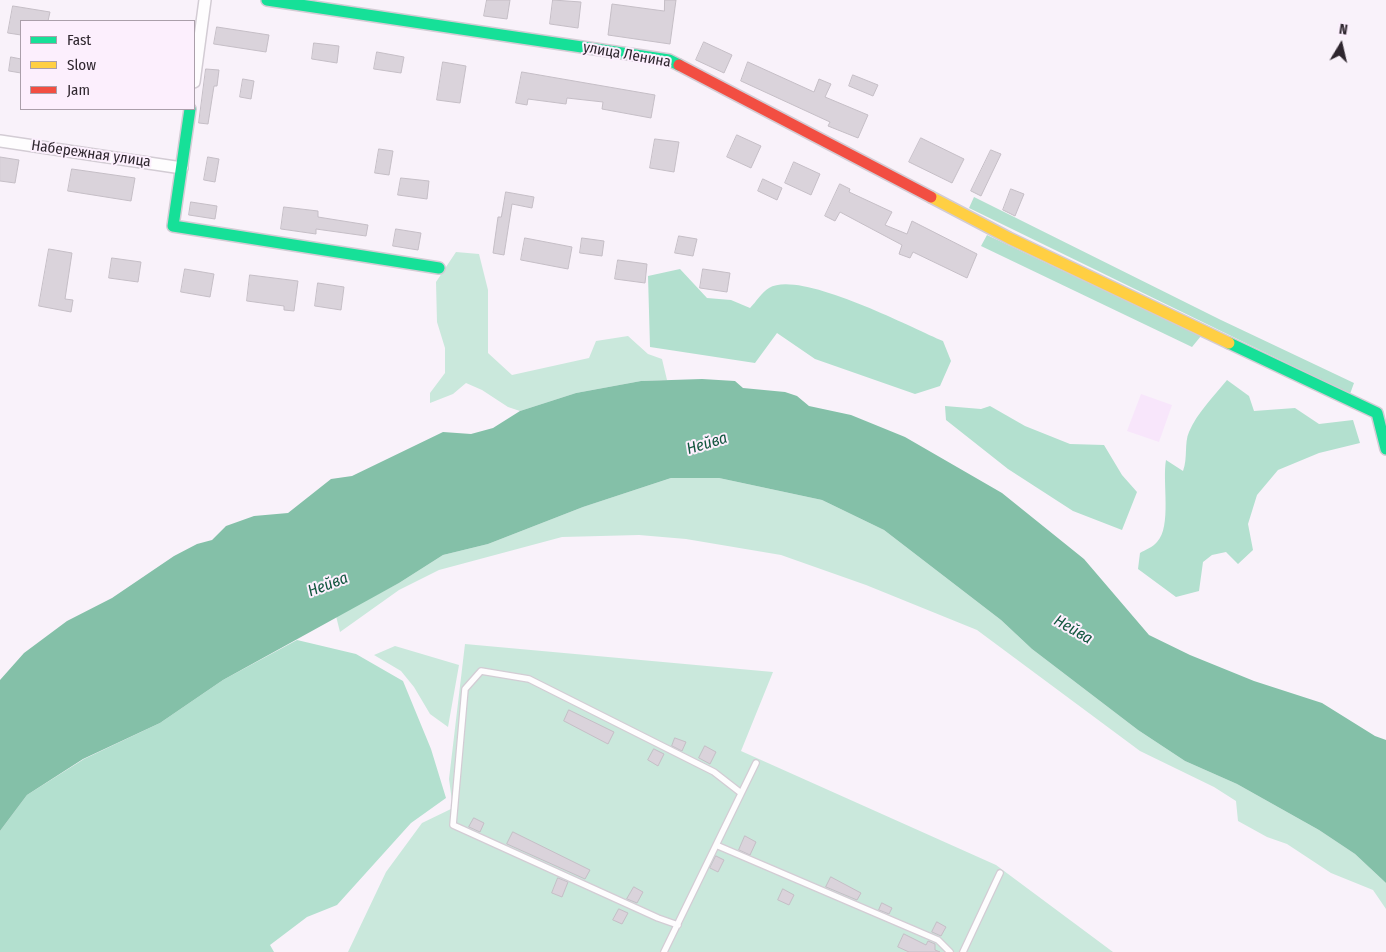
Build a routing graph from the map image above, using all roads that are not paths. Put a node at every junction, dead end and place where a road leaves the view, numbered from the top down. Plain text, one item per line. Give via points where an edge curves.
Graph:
1 (205, 0) edge
2 (267, 0) edge
3 (195, 75) edge
4 (190, 110) edge
5 (0, 141) edge
6 (182, 168) junction
7 (439, 268) dead end
8 (1386, 449) edge
9 (756, 763) dead end
10 (741, 793) junction
11 (716, 845) junction
12 (1000, 873) dead end
13 (678, 925) junction
14 (664, 952) edge
15 (950, 952) edge
16 (963, 952) edge

1 - 3 street
2 - 8 street, улица Ленина via 669,60 1009,238 1377,414
4 - 6 street
5 - 6 street, Набережная улица
6 - 7 street via 173,226
9 - 10 lane
10 - 11 lane
10 - 13 lane via 714,772 529,679 481,671 465,689 452,825
11 - 13 lane
11 - 15 lane via 938,940
12 - 16 lane
13 - 14 lane

